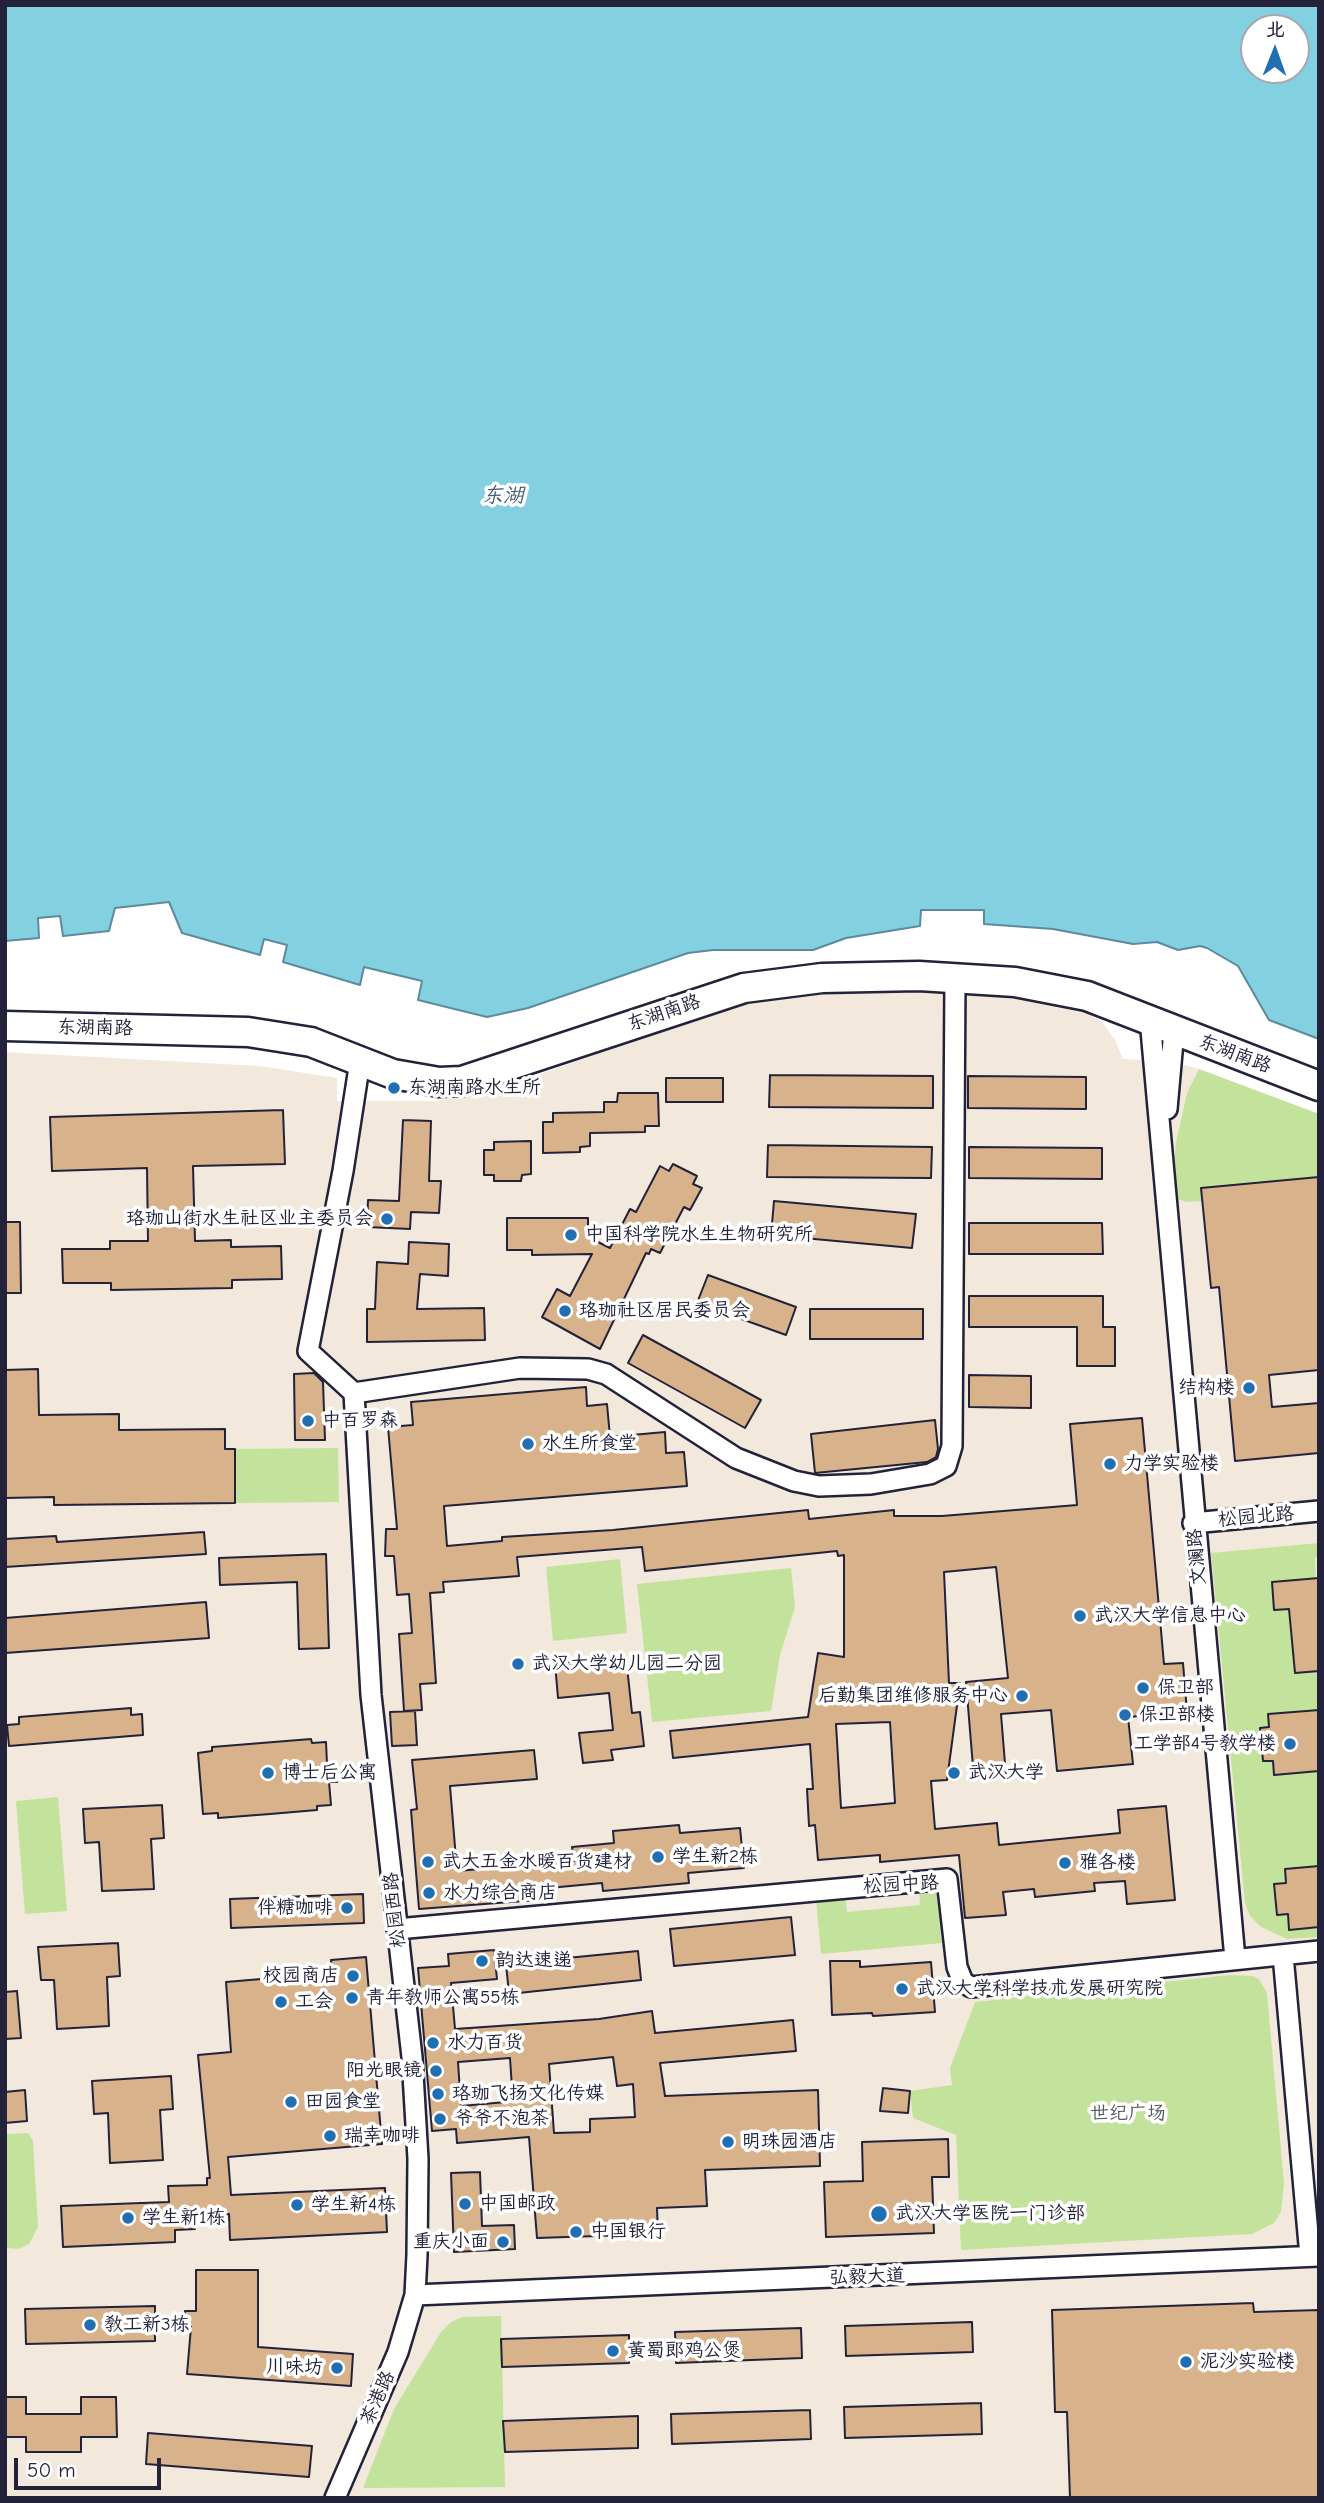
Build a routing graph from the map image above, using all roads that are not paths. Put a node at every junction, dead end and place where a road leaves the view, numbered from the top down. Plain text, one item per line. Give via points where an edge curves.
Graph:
1 (956, 978) junction
2 (1162, 1025) junction
3 (5, 1026) edge
4 (360, 1061) junction
5 (1319, 1086) edge
6 (354, 1393) junction
7 (1319, 1511) edge
8 (1194, 1523) junction
9 (397, 1929) junction
10 (1319, 1951) edge
11 (1283, 1955) junction
12 (1235, 1959) junction
13 (1315, 2256) edge
14 (415, 2295) junction
15 (335, 2498) edge

1 - 2 street, 东湖南路 via 1052,987
1 - 4 street, 东湖南路 via 822,978 744,988 462,1081 417,1079
1 - 6 street via 952,1446 946,1466 930,1475 871,1484 819,1486 794,1480 736,1458 606,1374 588,1369 520,1368
2 - 5 street, 东湖南路
2 - 8 street, 文澜路 via 1163,1155
3 - 4 street, 东湖南路 via 248,1031 311,1042
4 - 6 street via 308,1351
6 - 9 street, 松园西路 via 371,1695
7 - 8 street, 松园北路
8 - 12 street, 文澜路
9 - 12 street, 松园中路 via 947,1879 957,1967 963,1982 971,1987
9 - 14 street, 松园西路 via 418,2159
10 - 11 street, 松园中路
11 - 12 street, 松园中路
11 - 13 street
13 - 14 street, 弘毅大道
14 - 15 street, 茶港路 via 398,2352

